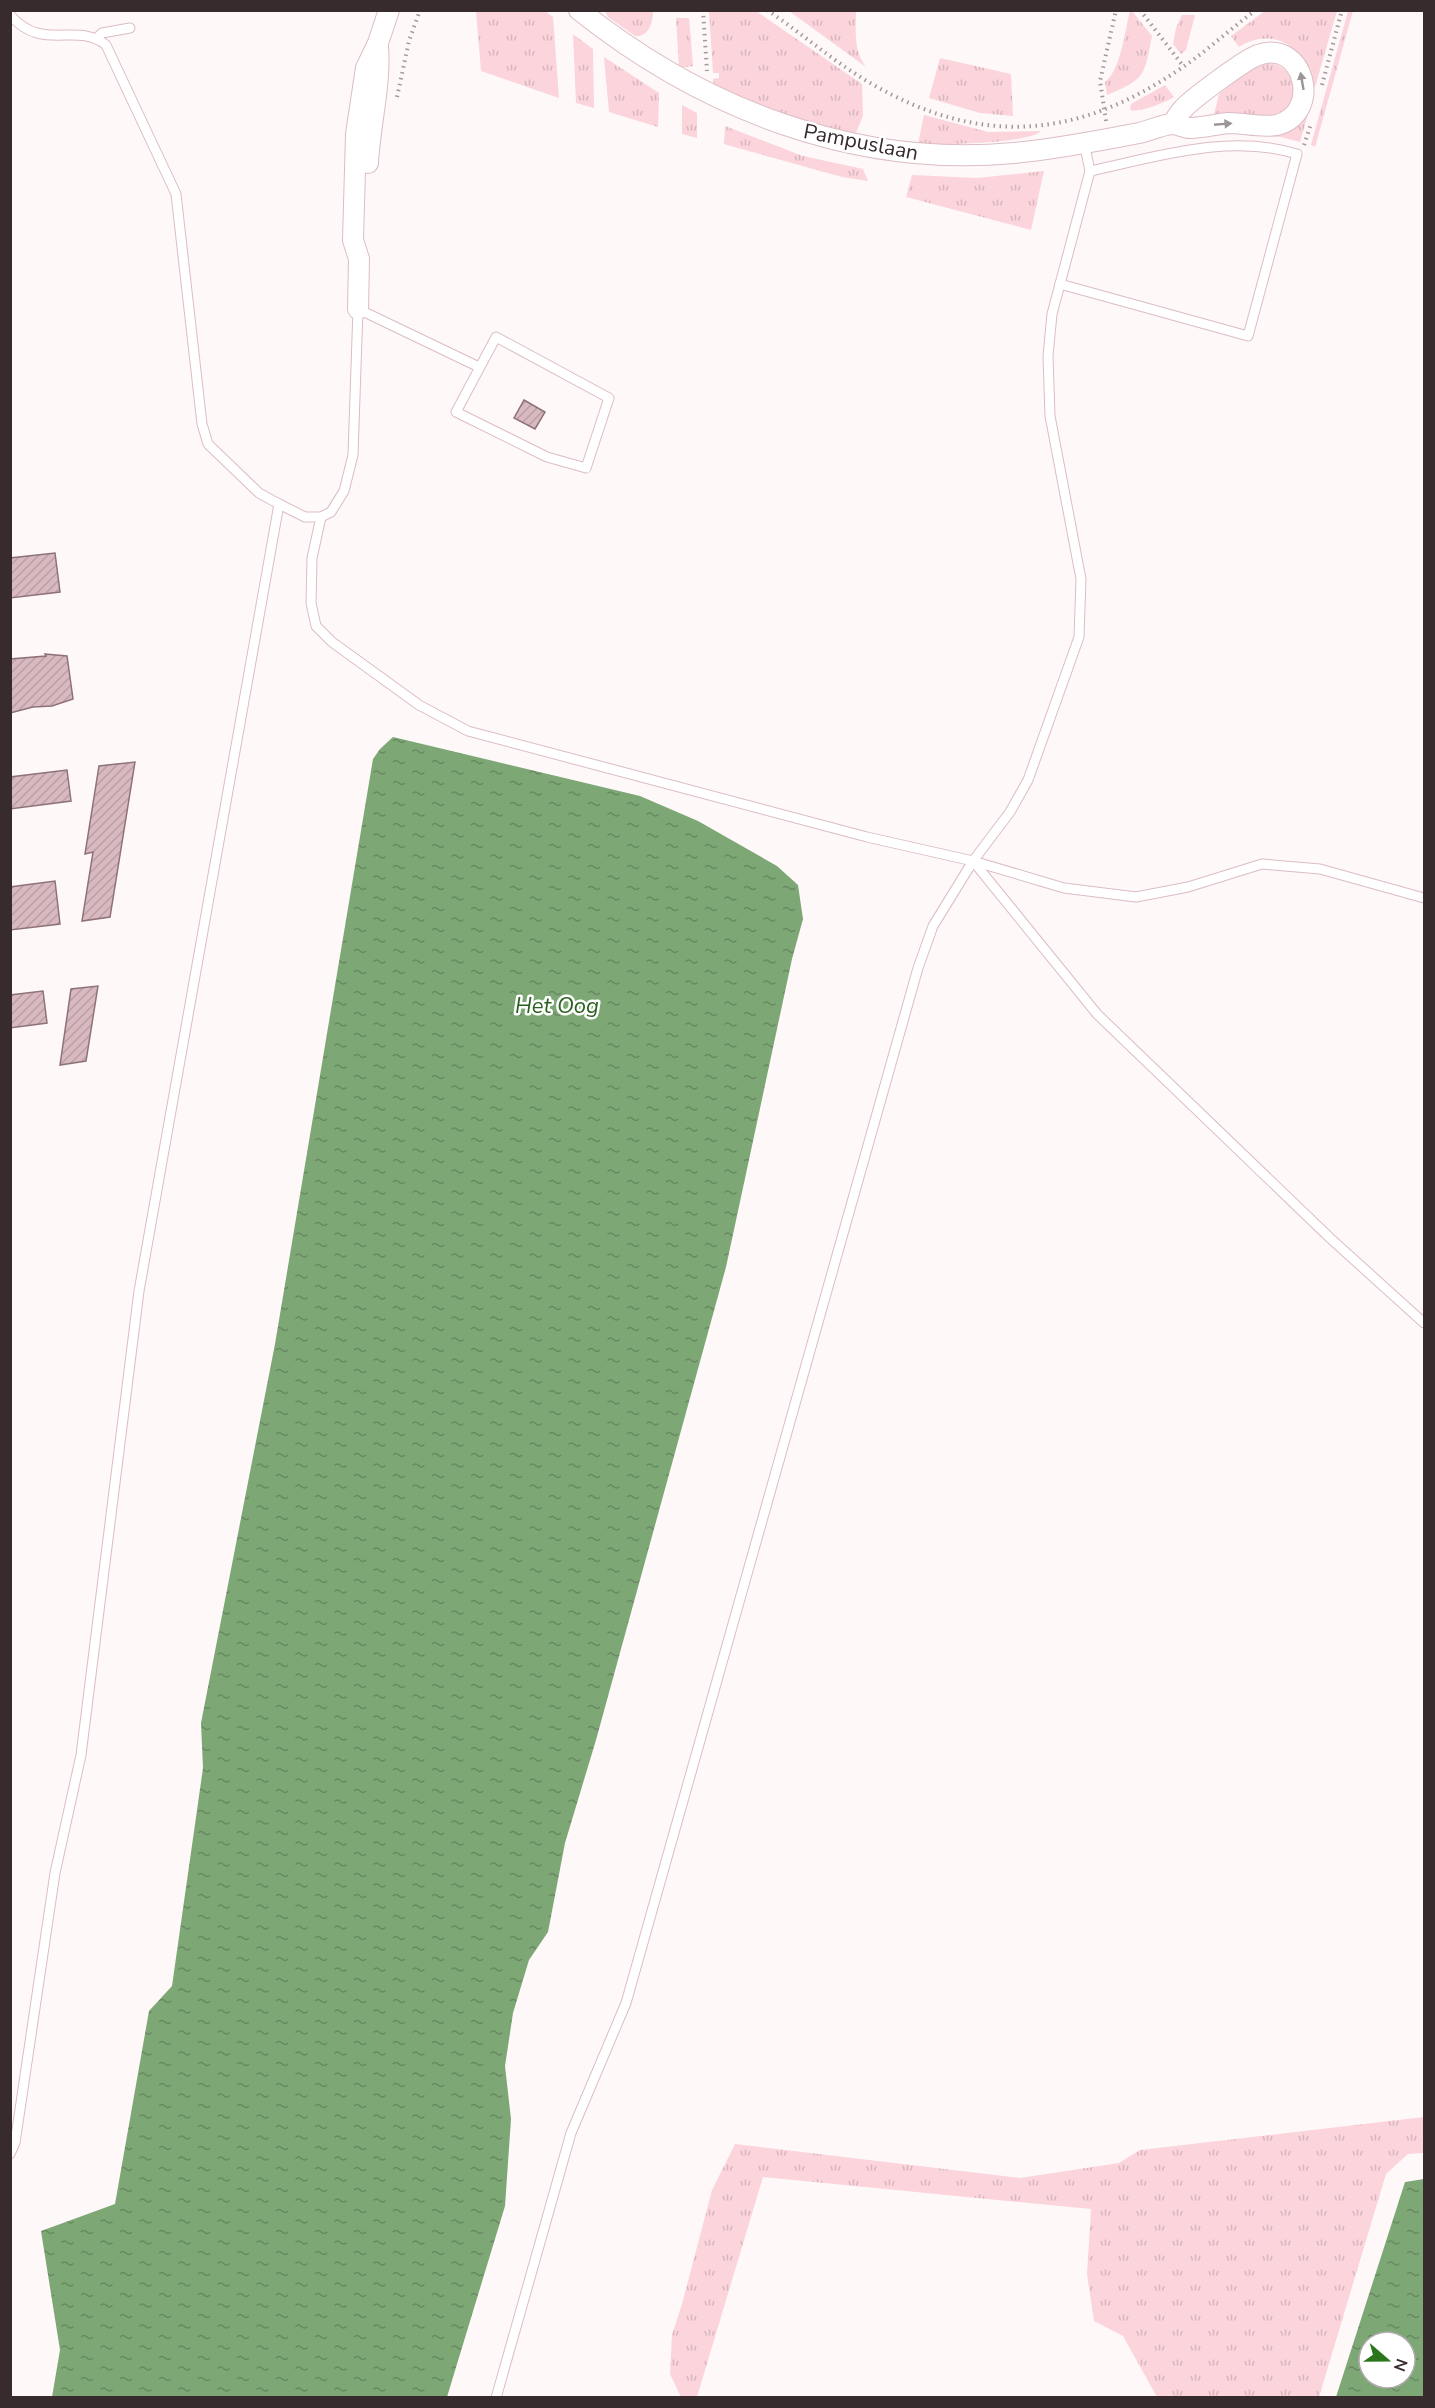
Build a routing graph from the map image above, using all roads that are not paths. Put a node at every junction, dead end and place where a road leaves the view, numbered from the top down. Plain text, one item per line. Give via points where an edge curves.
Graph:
1 (389, 10) edge
2 (579, 10) edge
3 (10, 15) edge
4 (21, 27) junction
5 (130, 28) dead end
6 (10, 33) edge
7 (97, 38) junction
8 (1172, 124) junction
9 (1084, 142) junction
10 (1089, 171) junction
11 (1060, 284) junction
12 (358, 309) junction
13 (479, 367) junction
14 (279, 504) junction
15 (321, 517) junction
16 (973, 861) junction
17 (1425, 898) edge
18 (1425, 1323) edge
19 (10, 2154) edge
20 (495, 2397) edge

1 - 12 street via 366,68 356,134 353,240 359,259
2 - 9 street, Pampuslaan via 643,57 703,91 765,120 830,140 930,155 991,155
3 - 4 lane
4 - 6 lane
4 - 7 lane via 36,34
5 - 7 lane via 102,33
7 - 14 lane via 106,45 176,194 202,424 208,444 259,493
8 -> 8 street, Pampuslaan via 1189,129 1227,123 1283,123 1301,104 1302,74 1284,55 1269,52 1252,57 1184,108
8 - 9 street, Pampuslaan
9 - 10 lane
10 - 11 lane
10 - 11 lane via 1224,146 1259,146 1297,154 1248,336
11 - 16 lane via 1048,356 1050,416 1081,579 1079,637 1028,780 1010,812
12 - 13 lane
12 - 15 lane via 353,455 344,491 331,512
13 - 13 lane via 456,412 548,457 586,468 609,398 496,337
14 - 15 lane via 305,517
14 - 19 lane via 139,1291 81,1755 55,1873 15,2143
15 - 16 lane via 312,558 310,603 316,626 419,705 468,731 867,837
16 - 17 lane via 1065,888 1136,897 1188,887 1262,864 1320,868
16 - 18 lane via 1097,1014
16 - 20 lane via 933,926 918,968 626,2003 571,2133

